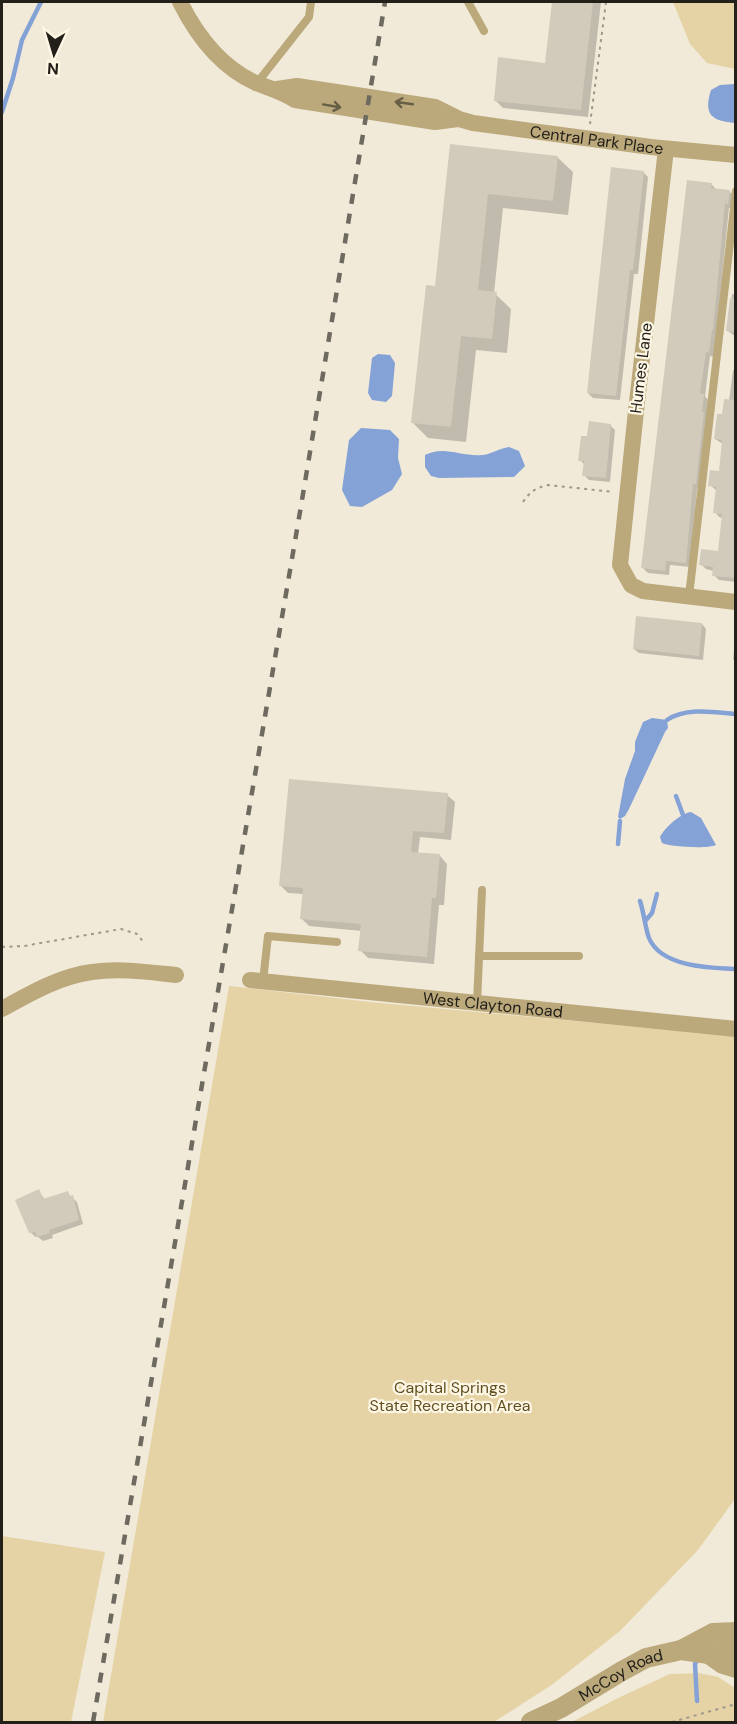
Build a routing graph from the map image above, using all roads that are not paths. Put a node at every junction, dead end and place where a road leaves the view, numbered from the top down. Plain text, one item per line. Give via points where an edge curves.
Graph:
1 (180, 2) edge
2 (311, 2) edge
3 (468, 2) edge
4 (484, 31) dead end
5 (257, 83) junction
6 (666, 149) junction
7 (735, 155) edge
8 (735, 191) edge
9 (689, 596) junction
10 (735, 602) edge
11 (482, 890) dead end
12 (336, 942) dead end
13 (479, 956) junction
14 (579, 956) dead end
15 (176, 975) dead end
16 (257, 981) joint
17 (477, 1003) junction
18 (2, 1009) edge
19 (735, 1029) edge
20 (735, 1632) edge
21 (735, 1649) edge
22 (681, 1650) junction
23 (709, 1654) junction
24 (735, 1668) edge
25 (531, 1722) edge

1 - 5 street, Central Park Place via 208,48 239,74
2 - 5 lane via 309,17
3 - 4 lane
5 - 6 street, Central Park Place via 295,99 354,110 435,122 459,119
6 - 7 street, Central Park Place
6 - 9 street, Humes Lane via 620,565 631,585 643,591
8 - 9 lane
9 - 10 street
11 - 13 lane
12 - 16 lane via 268,936
13 - 14 lane
13 - 17 lane
15 - 18 street via 133,970 90,972 58,981
16 - 17 street, West Clayton Road
17 - 19 street, West Clayton Road
20 - 22 street, McCoy Road via 713,1633
21 - 23 street, McCoy Road
22 - 23 street, McCoy Road
22 - 25 street, McCoy Road via 646,1658
23 - 24 street

